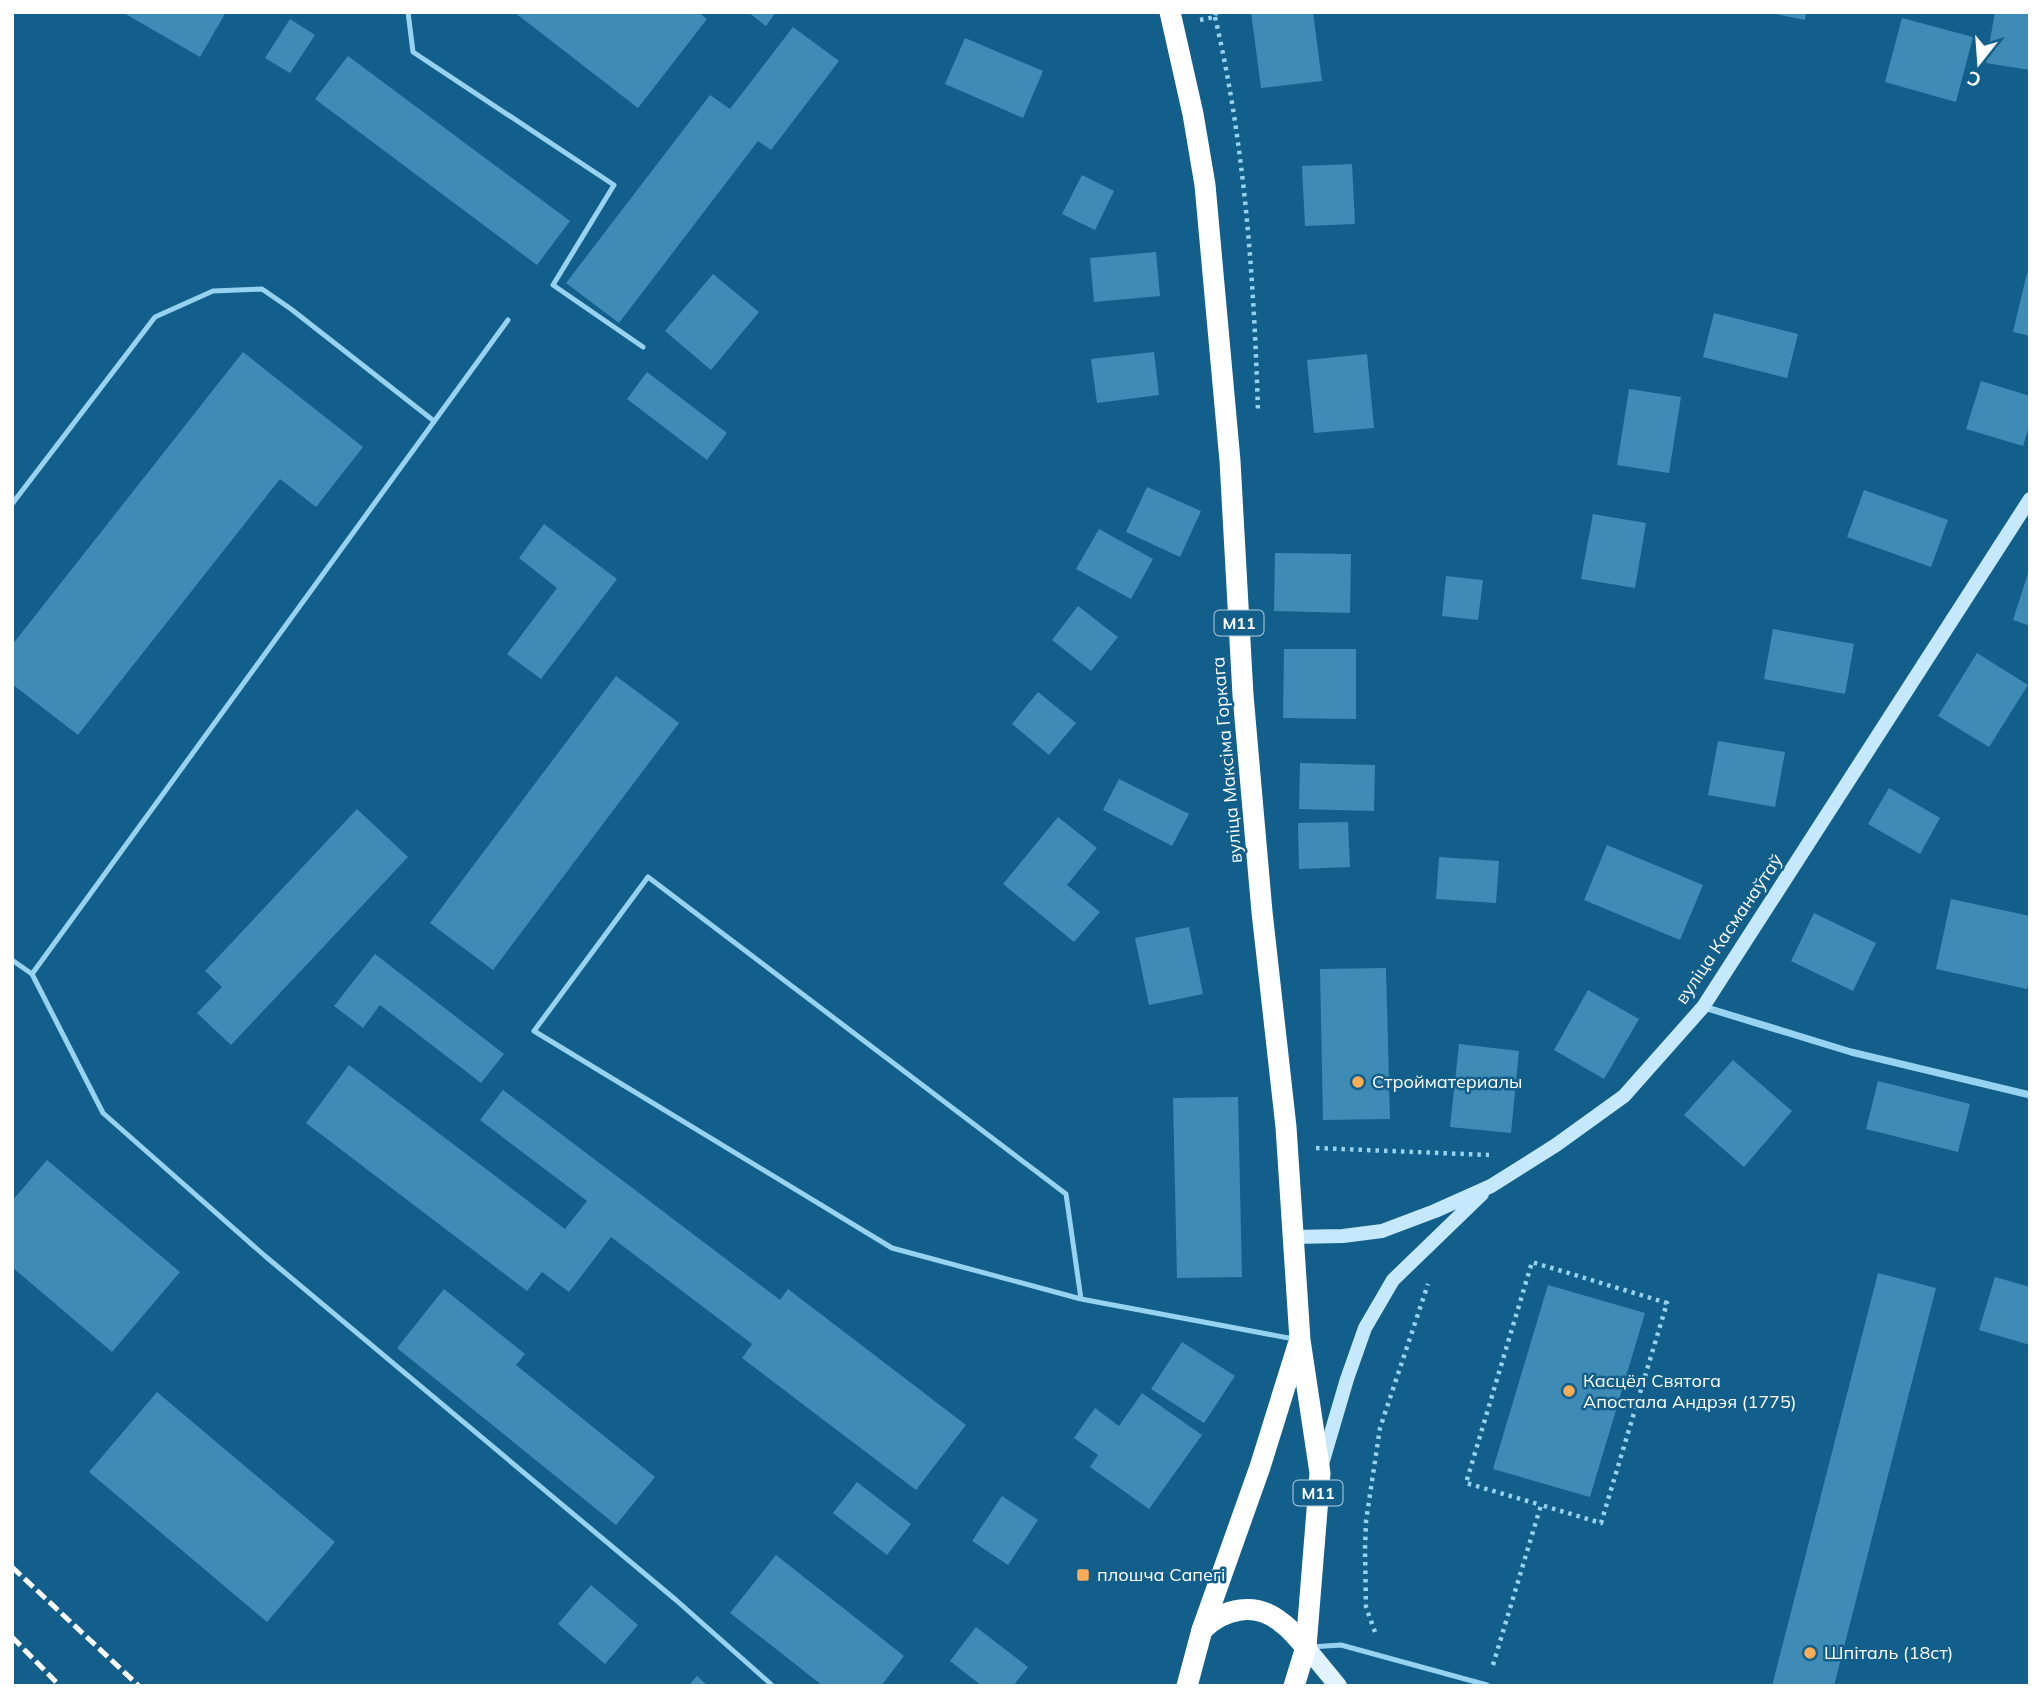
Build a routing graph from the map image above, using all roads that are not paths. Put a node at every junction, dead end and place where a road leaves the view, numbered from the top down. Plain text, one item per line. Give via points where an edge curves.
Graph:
1 (408, 12) edge
2 (1170, 12) edge
3 (508, 320) dead end
4 (643, 347) dead end
5 (434, 421) junction
6 (2030, 499) edge
7 (12, 504) edge
8 (12, 960) edge
9 (32, 974) junction
10 (1703, 1007) junction
11 (2030, 1096) edge
12 (1491, 1186) junction
13 (1293, 1237) junction
14 (1081, 1299) junction
15 (1300, 1340) junction
16 (1320, 1472) junction
17 (1202, 1630) junction
18 (1306, 1647) junction
19 (1487, 1685) edge
20 (773, 1686) edge
21 (1187, 1686) edge
22 (1294, 1686) edge
23 (1338, 1686) edge

1 - 4 lane via 413,52 614,185 553,285
2 - 13 highway, вуліца Максіма Горкага / М11 via 1205,186 1230,461 1243,695
3 - 5 lane
5 - 7 lane via 262,289 213,291 155,317
5 - 9 lane
6 - 10 street, вуліца Касманаўтаў
8 - 9 lane
9 - 20 lane via 103,1113
10 - 11 street via 1850,1052
10 - 12 street, вуліца Касманаўтаў via 1625,1096
12 - 13 street, вуліца Касманаўтаў via 1382,1231
12 - 16 street via 1393,1280 1365,1328
13 - 15 highway, вуліца Максіма Горкага / М11
14 - 14 lane via 892,1248 534,1031 648,877 1066,1194
14 - 15 lane
15 - 16 highway, вуліца Максіма Горкага / М11
15 - 17 highway, вуліца Максіма Горкага / М11
16 - 18 highway, вуліца Максіма Горкага / М11
17 - 18 highway via 1215,1617 1238,1609 1258,1611 1281,1621
17 - 21 highway, М11
18 - 19 lane via 1341,1645
18 - 22 highway, М11
18 - 23 main road

